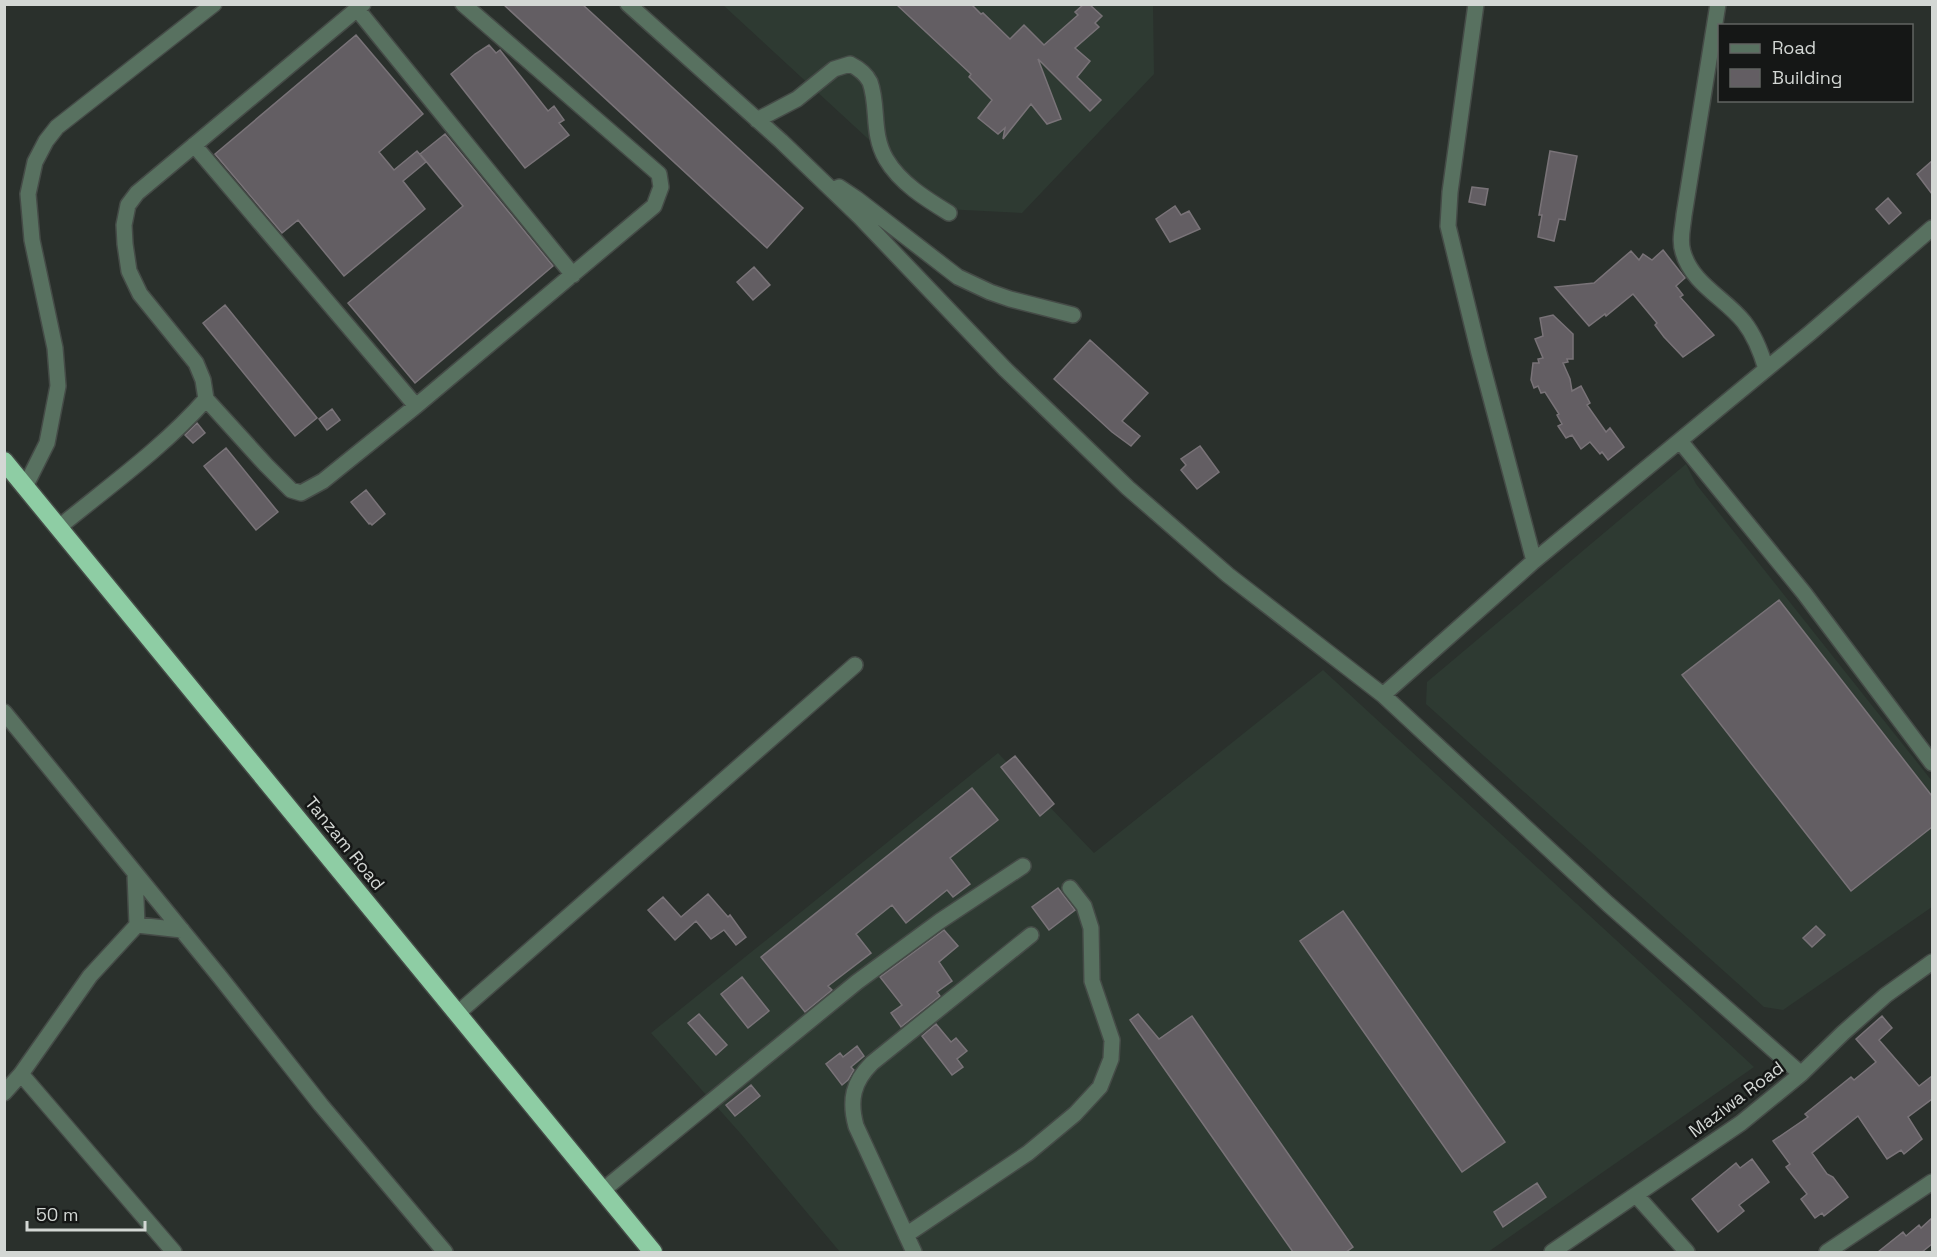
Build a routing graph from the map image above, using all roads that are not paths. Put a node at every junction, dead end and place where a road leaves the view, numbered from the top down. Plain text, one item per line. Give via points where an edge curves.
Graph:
1 (214, 4) edge
2 (463, 4) edge
3 (628, 4) edge
4 (1476, 4) edge
5 (1718, 4) edge
6 (360, 7) edge
7 (757, 120) junction
8 (194, 146) junction
9 (813, 172) junction
10 (949, 213) dead end
11 (1932, 228) edge
12 (573, 275) junction
13 (1072, 315) dead end
14 (1766, 369) junction
15 (206, 399) junction
16 (416, 406) junction
17 (1680, 441) junction
18 (4, 461) edge
19 (25, 487) junction
20 (58, 528) junction
21 (1534, 561) junction
22 (855, 665) dead end
23 (1383, 695) junction
24 (4, 712) edge
25 (1932, 763) edge
26 (1023, 866) dead end
27 (135, 874) junction
28 (1070, 888) dead end
29 (137, 925) junction
30 (182, 930) junction
31 (1031, 935) dead end
32 (1932, 962) edge
33 (458, 1013) junction
34 (21, 1074) junction
35 (1801, 1074) junction
36 (4, 1093) edge
37 (1932, 1182) edge
38 (602, 1191) junction
39 (1636, 1195) junction
40 (906, 1235) junction
41 (174, 1252) edge
42 (445, 1252) edge
43 (654, 1252) edge
44 (914, 1252) edge
45 (1552, 1252) edge
46 (1687, 1252) edge
47 (1827, 1252) edge

1 - 19 street via 57,127 35,162 28,194 32,240 55,348 58,386 47,443
2 - 12 street via 659,174 661,187 654,206
3 - 7 street
4 - 21 street via 1448,226
5 - 14 street via 1684,214 1682,250 1696,276 1751,332
6 - 8 street
6 - 12 street
7 - 9 street
7 - 10 street via 797,99 834,69 850,63 870,81 876,130 885,158 918,194
8 - 15 street via 137,193 128,206 124,225 129,271 136,286 196,363
8 - 16 street
9 - 13 street via 857,199 958,277 1000,296
9 - 23 street via 1005,369 1128,488 1228,575
11 - 14 street
12 - 16 street
14 - 17 street
15 - 16 street via 291,490 301,493 323,481
15 - 20 street via 192,416
17 - 21 street
17 - 25 street via 1804,593
18 - 19 highway, Tanzam Road
19 - 20 highway, Tanzam Road
20 - 33 highway, Tanzam Road
21 - 23 street
22 - 33 street
23 - 35 street
24 - 27 street
26 - 38 street via 857,982
27 - 29 street
27 - 30 street
28 - 40 street via 1084,906 1091,928 1092,981 1112,1040 1111,1059 1100,1087 1028,1153
29 - 30 street
29 - 34 street via 90,976
30 - 42 street via 321,1105
31 - 40 street via 858,1078 853,1100 856,1126
32 - 35 street, Maziwa Road via 1886,995
33 - 38 highway, Tanzam Road
34 - 36 street
34 - 41 street
35 - 39 street, Maziwa Road via 1741,1123
37 - 47 street
38 - 43 highway, Tanzam Road
39 - 45 street, Maziwa Road
39 - 46 street
40 - 44 street

